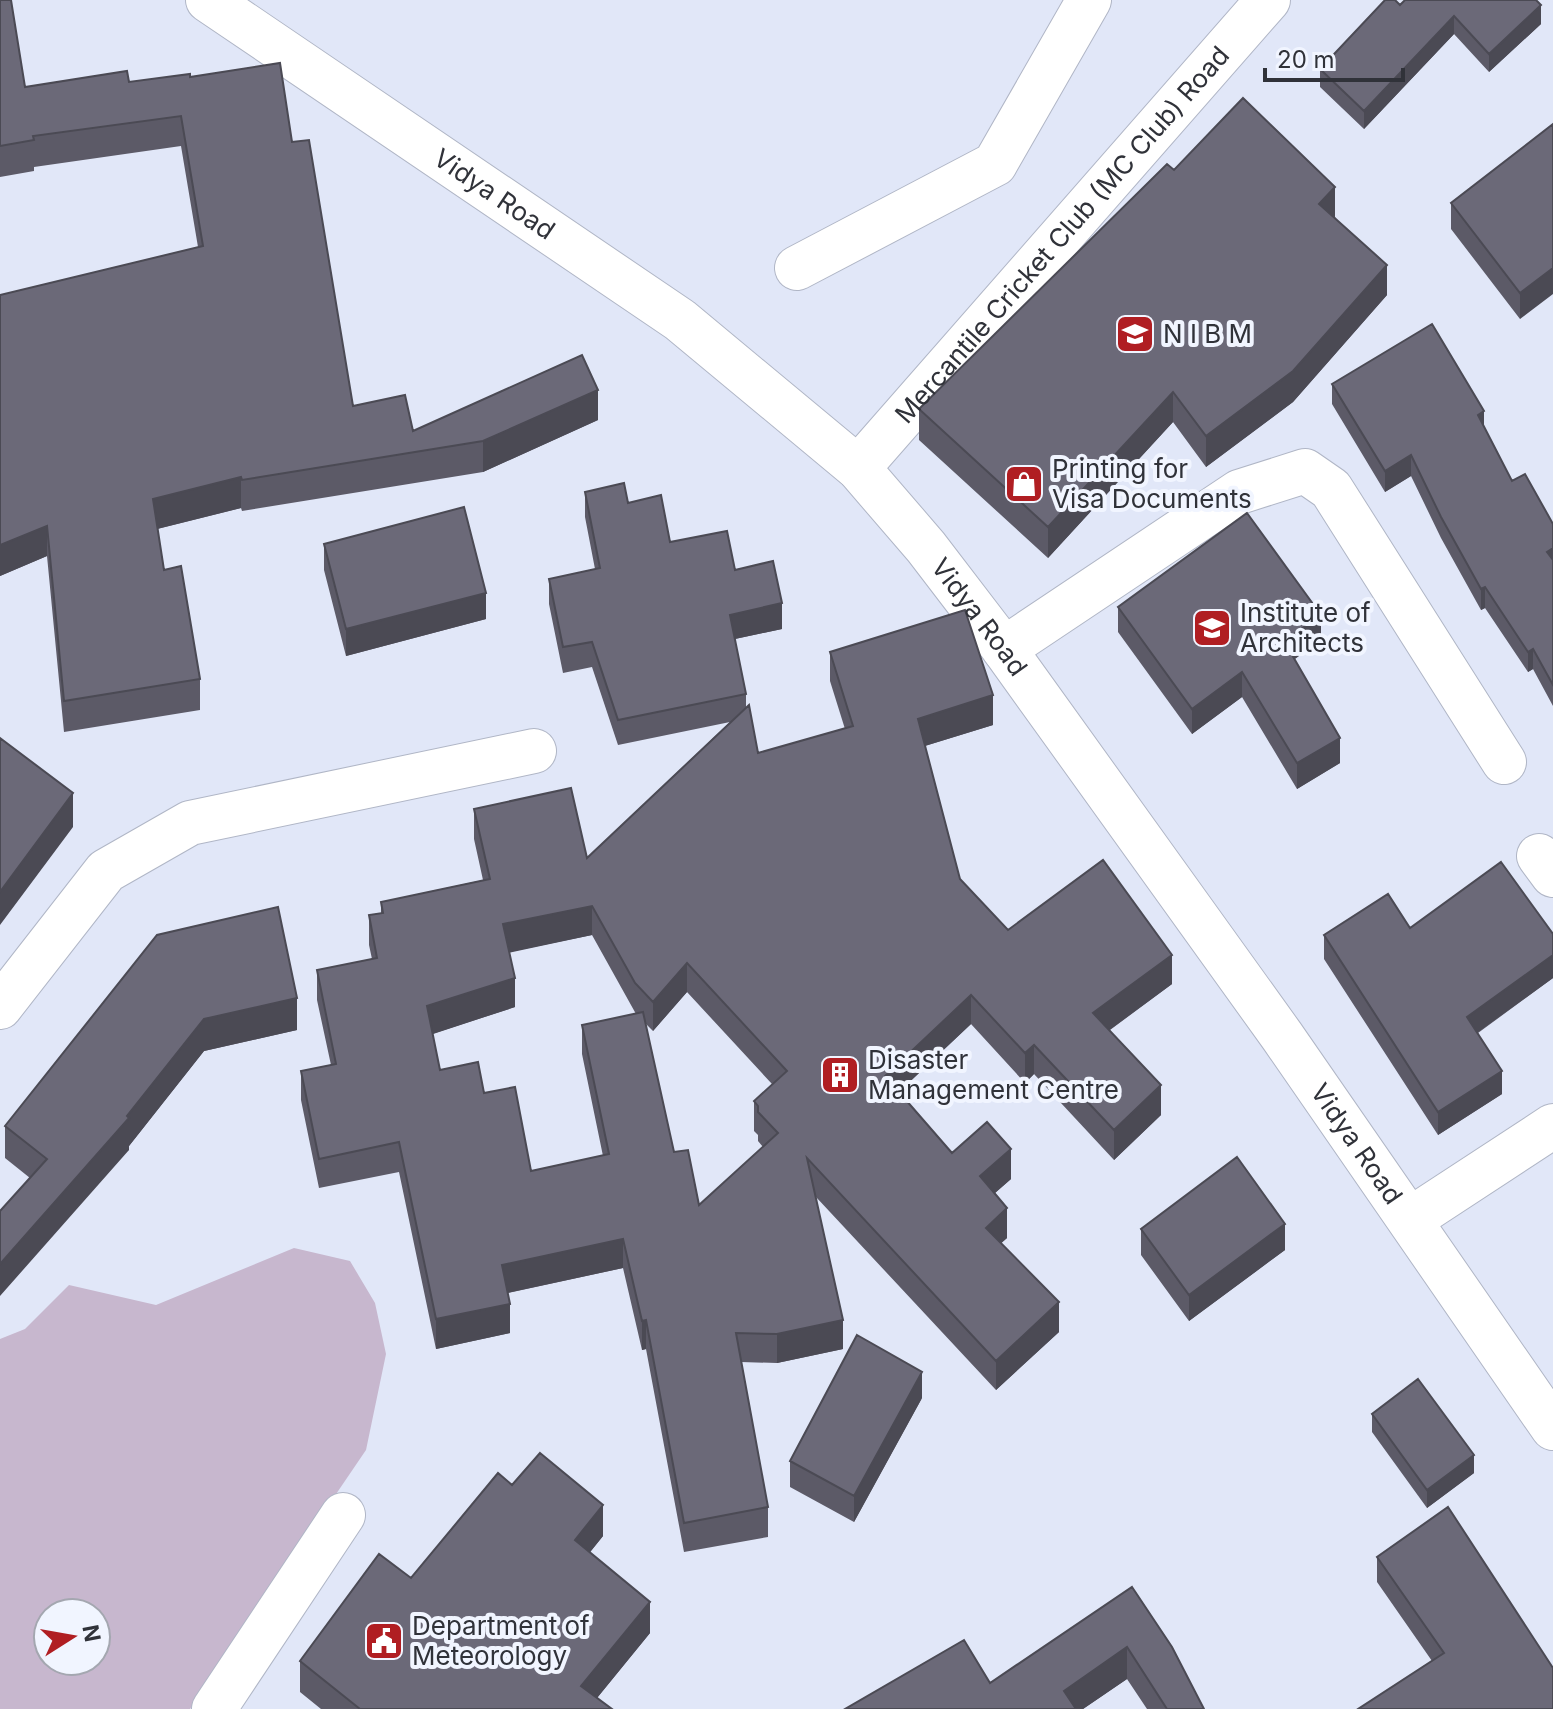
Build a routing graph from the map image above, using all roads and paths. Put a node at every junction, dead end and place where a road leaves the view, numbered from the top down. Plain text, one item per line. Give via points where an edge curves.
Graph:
1 (208, 0) edge
2 (1089, 0) edge
3 (1268, 0) edge
4 (797, 268) dead end
5 (858, 468) junction
6 (1004, 649) junction
7 (534, 751) dead end
8 (1504, 762) dead end
9 (0, 1007) edge
10 (1553, 1126) edge
11 (1411, 1219) junction
12 (1553, 1428) edge
13 (343, 1515) dead end
14 (214, 1709) edge

1 - 5 street, Vidya Road via 680,320
2 - 4 street via 995,164
3 - 5 street, Mercantile Cricket Club (MC Club) Road
5 - 6 street, Vidya Road
6 - 8 street via 1239,492 1305,471 1331,489
6 - 11 street, Vidya Road
7 - 9 street via 190,823 106,871
10 - 11 street
11 - 12 street, Vidya Road
13 - 14 street

